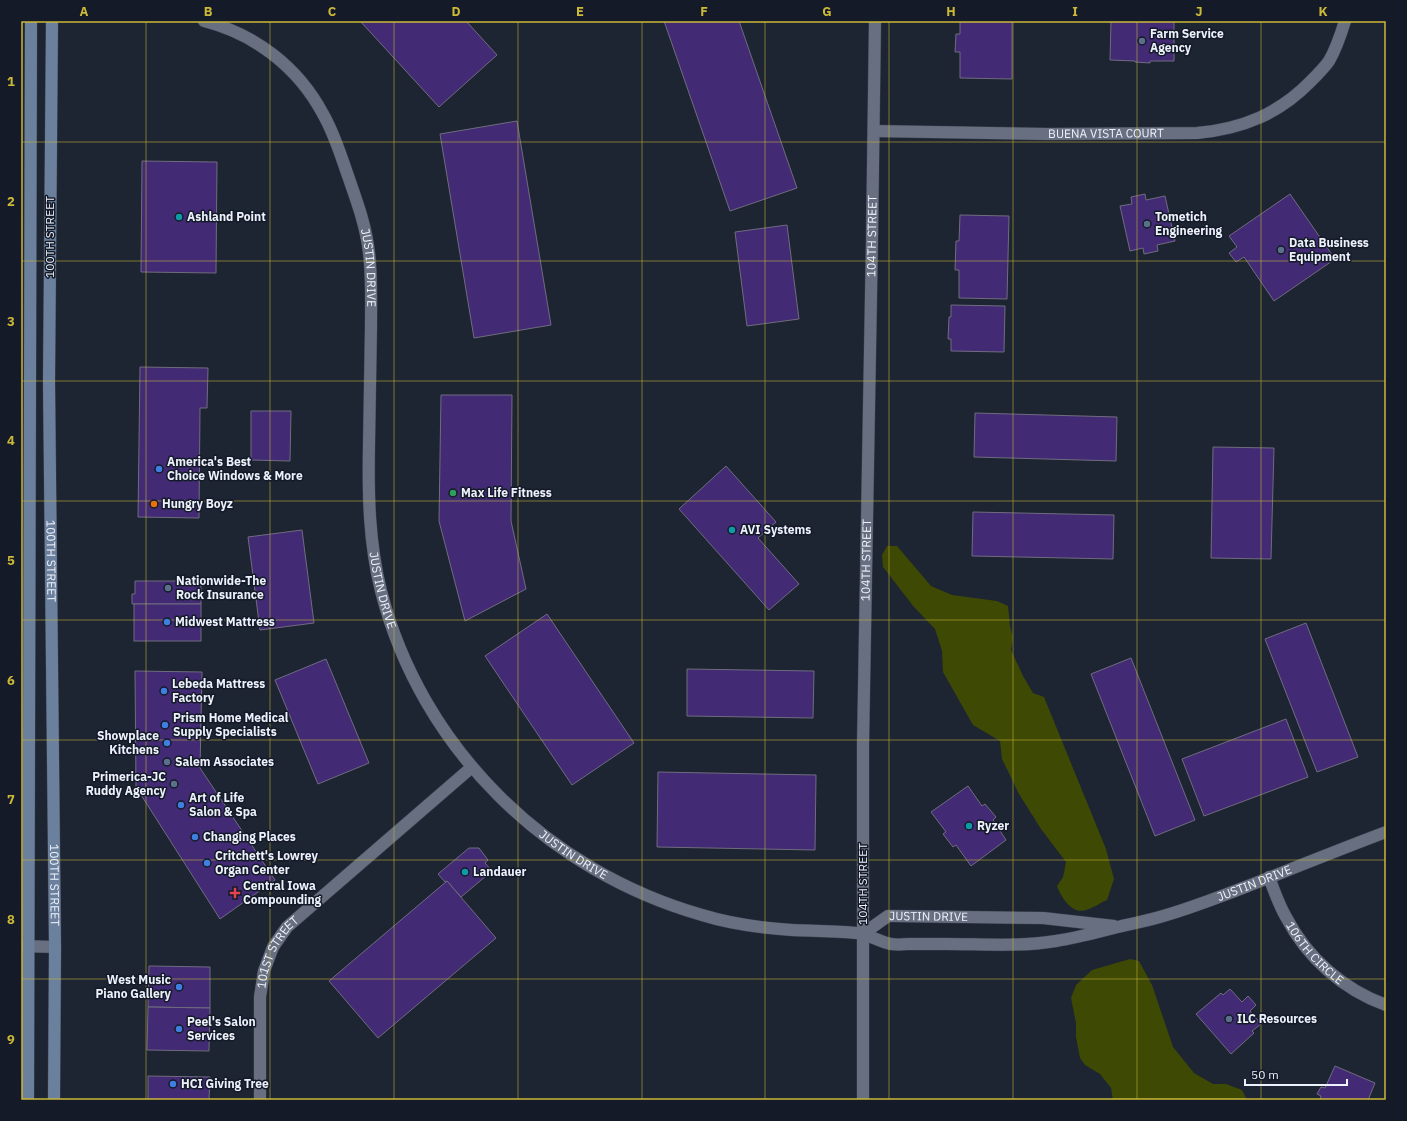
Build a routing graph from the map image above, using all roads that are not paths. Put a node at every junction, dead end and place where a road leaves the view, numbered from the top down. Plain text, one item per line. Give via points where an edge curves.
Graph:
1 (31, 21) edge
2 (52, 21) edge
3 (204, 21) edge
4 (875, 21) edge
5 (1345, 21) edge
6 (874, 131) junction
7 (472, 767) junction
8 (1386, 832) edge
9 (1269, 877) junction
10 (1119, 927) junction
11 (864, 934) junction
12 (25, 946) edge
13 (55, 947) junction
14 (1386, 1005) edge
15 (28, 1100) edge
16 (54, 1100) edge
17 (260, 1100) edge
18 (863, 1100) edge

1 - 12 main road, 100TH STREET
2 - 13 main road, 100TH STREET via 49,382
3 - 7 street, JUSTIN DRIVE via 233,31 276,56 310,92 325,116 335,140 360,211 369,251 371,300 368,500 372,545 380,589 393,632 411,674 434,715
4 - 6 street, 104TH STREET
5 - 6 street, BUENA VISTA COURT via 1329,60 1304,89 1277,109 1247,124 1216,132 1048,134
6 - 11 street, 104TH STREET via 864,639
7 - 11 street, JUSTIN DRIVE via 527,823 566,852 606,876 660,902 703,916 745,925
7 - 17 street, 101ST STREET via 287,927 274,947 264,971 260,997
8 - 9 street, JUSTIN DRIVE
9 - 10 street, JUSTIN DRIVE via 1194,907
9 - 14 street, 106TH CIRCLE via 1286,918 1314,958 1352,989
10 - 11 street, JUSTIN DRIVE via 1089,935 1021,944 889,944
10 - 11 street, JUSTIN DRIVE via 1043,918 888,916
11 - 18 street, 104TH STREET
12 - 13 street
12 - 15 main road, 100TH STREET
13 - 16 main road, 100TH STREET

